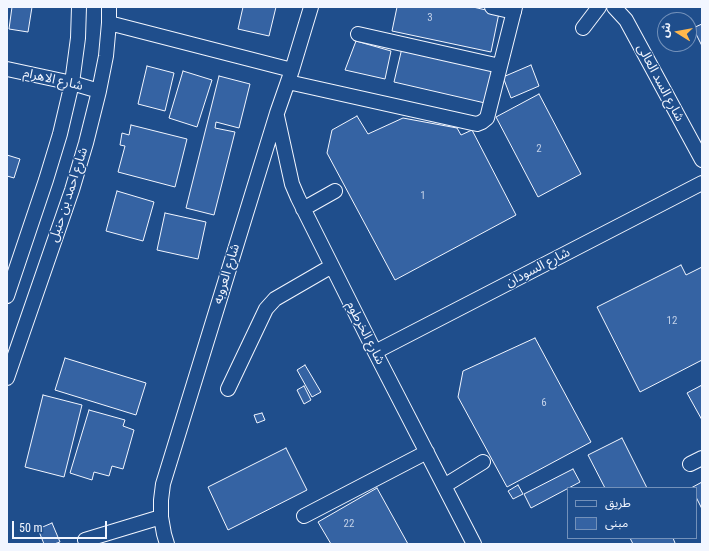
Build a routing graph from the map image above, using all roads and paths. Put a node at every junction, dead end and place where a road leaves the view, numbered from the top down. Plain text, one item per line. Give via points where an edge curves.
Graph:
1 (79, 7) edge
2 (109, 7) edge
3 (311, 7) edge
4 (492, 7) edge
5 (599, 7) edge
6 (614, 7) edge
7 (514, 10) edge
8 (109, 23) junction
9 (583, 28) dead end
10 (358, 34) dead end
11 (500, 66) junction
12 (7, 69) edge
13 (290, 76) junction
14 (72, 83) junction
15 (99, 91) junction
16 (277, 113) junction
17 (702, 160) edge
18 (702, 183) edge
19 (335, 191) dead end
20 (303, 209) junction
21 (332, 266) junction
22 (7, 296) edge
23 (375, 352) junction
24 (7, 378) edge
25 (228, 389) dead end
26 (427, 452) junction
27 (483, 462) dead end
28 (444, 486) junction
29 (304, 516) dead end
30 (161, 518) junction
31 (85, 540) dead end
32 (167, 544) edge
33 (474, 544) edge

1 - 14 street, شارع احمد بن حنبل
2 - 8 street, شارع احمد بن حنبل
3 - 13 street, شارع العروبه
4 - 7 street
5 - 9 street
6 - 17 street, شارع السد العالى via 626,20
7 - 11 street
8 - 13 street
8 - 15 street, شارع احمد بن حنبل
10 - 11 street
11 - 13 street via 487,118 477,124
12 - 14 street, شارع الاهرام
13 - 16 street, شارع العروبه
14 - 15 street, شارع الاهرام
14 - 22 street, شارع احمد بن حنبل via 46,180
15 - 24 street, شارع احمد بن حنبل via 72,190
16 - 20 street, شارع الخرطوم via 292,184
16 - 30 street, شارع العروبه via 167,467 160,500
18 - 23 street, شارع السودان
19 - 20 street
20 - 21 street, شارع الخرطوم
21 - 23 street, شارع الخرطوم
21 - 25 street via 275,299 266,309
23 - 26 street, شارع الخرطوم
26 - 28 street, شارع الخرطوم
26 - 29 street
27 - 28 street
28 - 33 street, شارع الخرطوم
30 - 31 street
30 - 32 street, شارع العروبه

